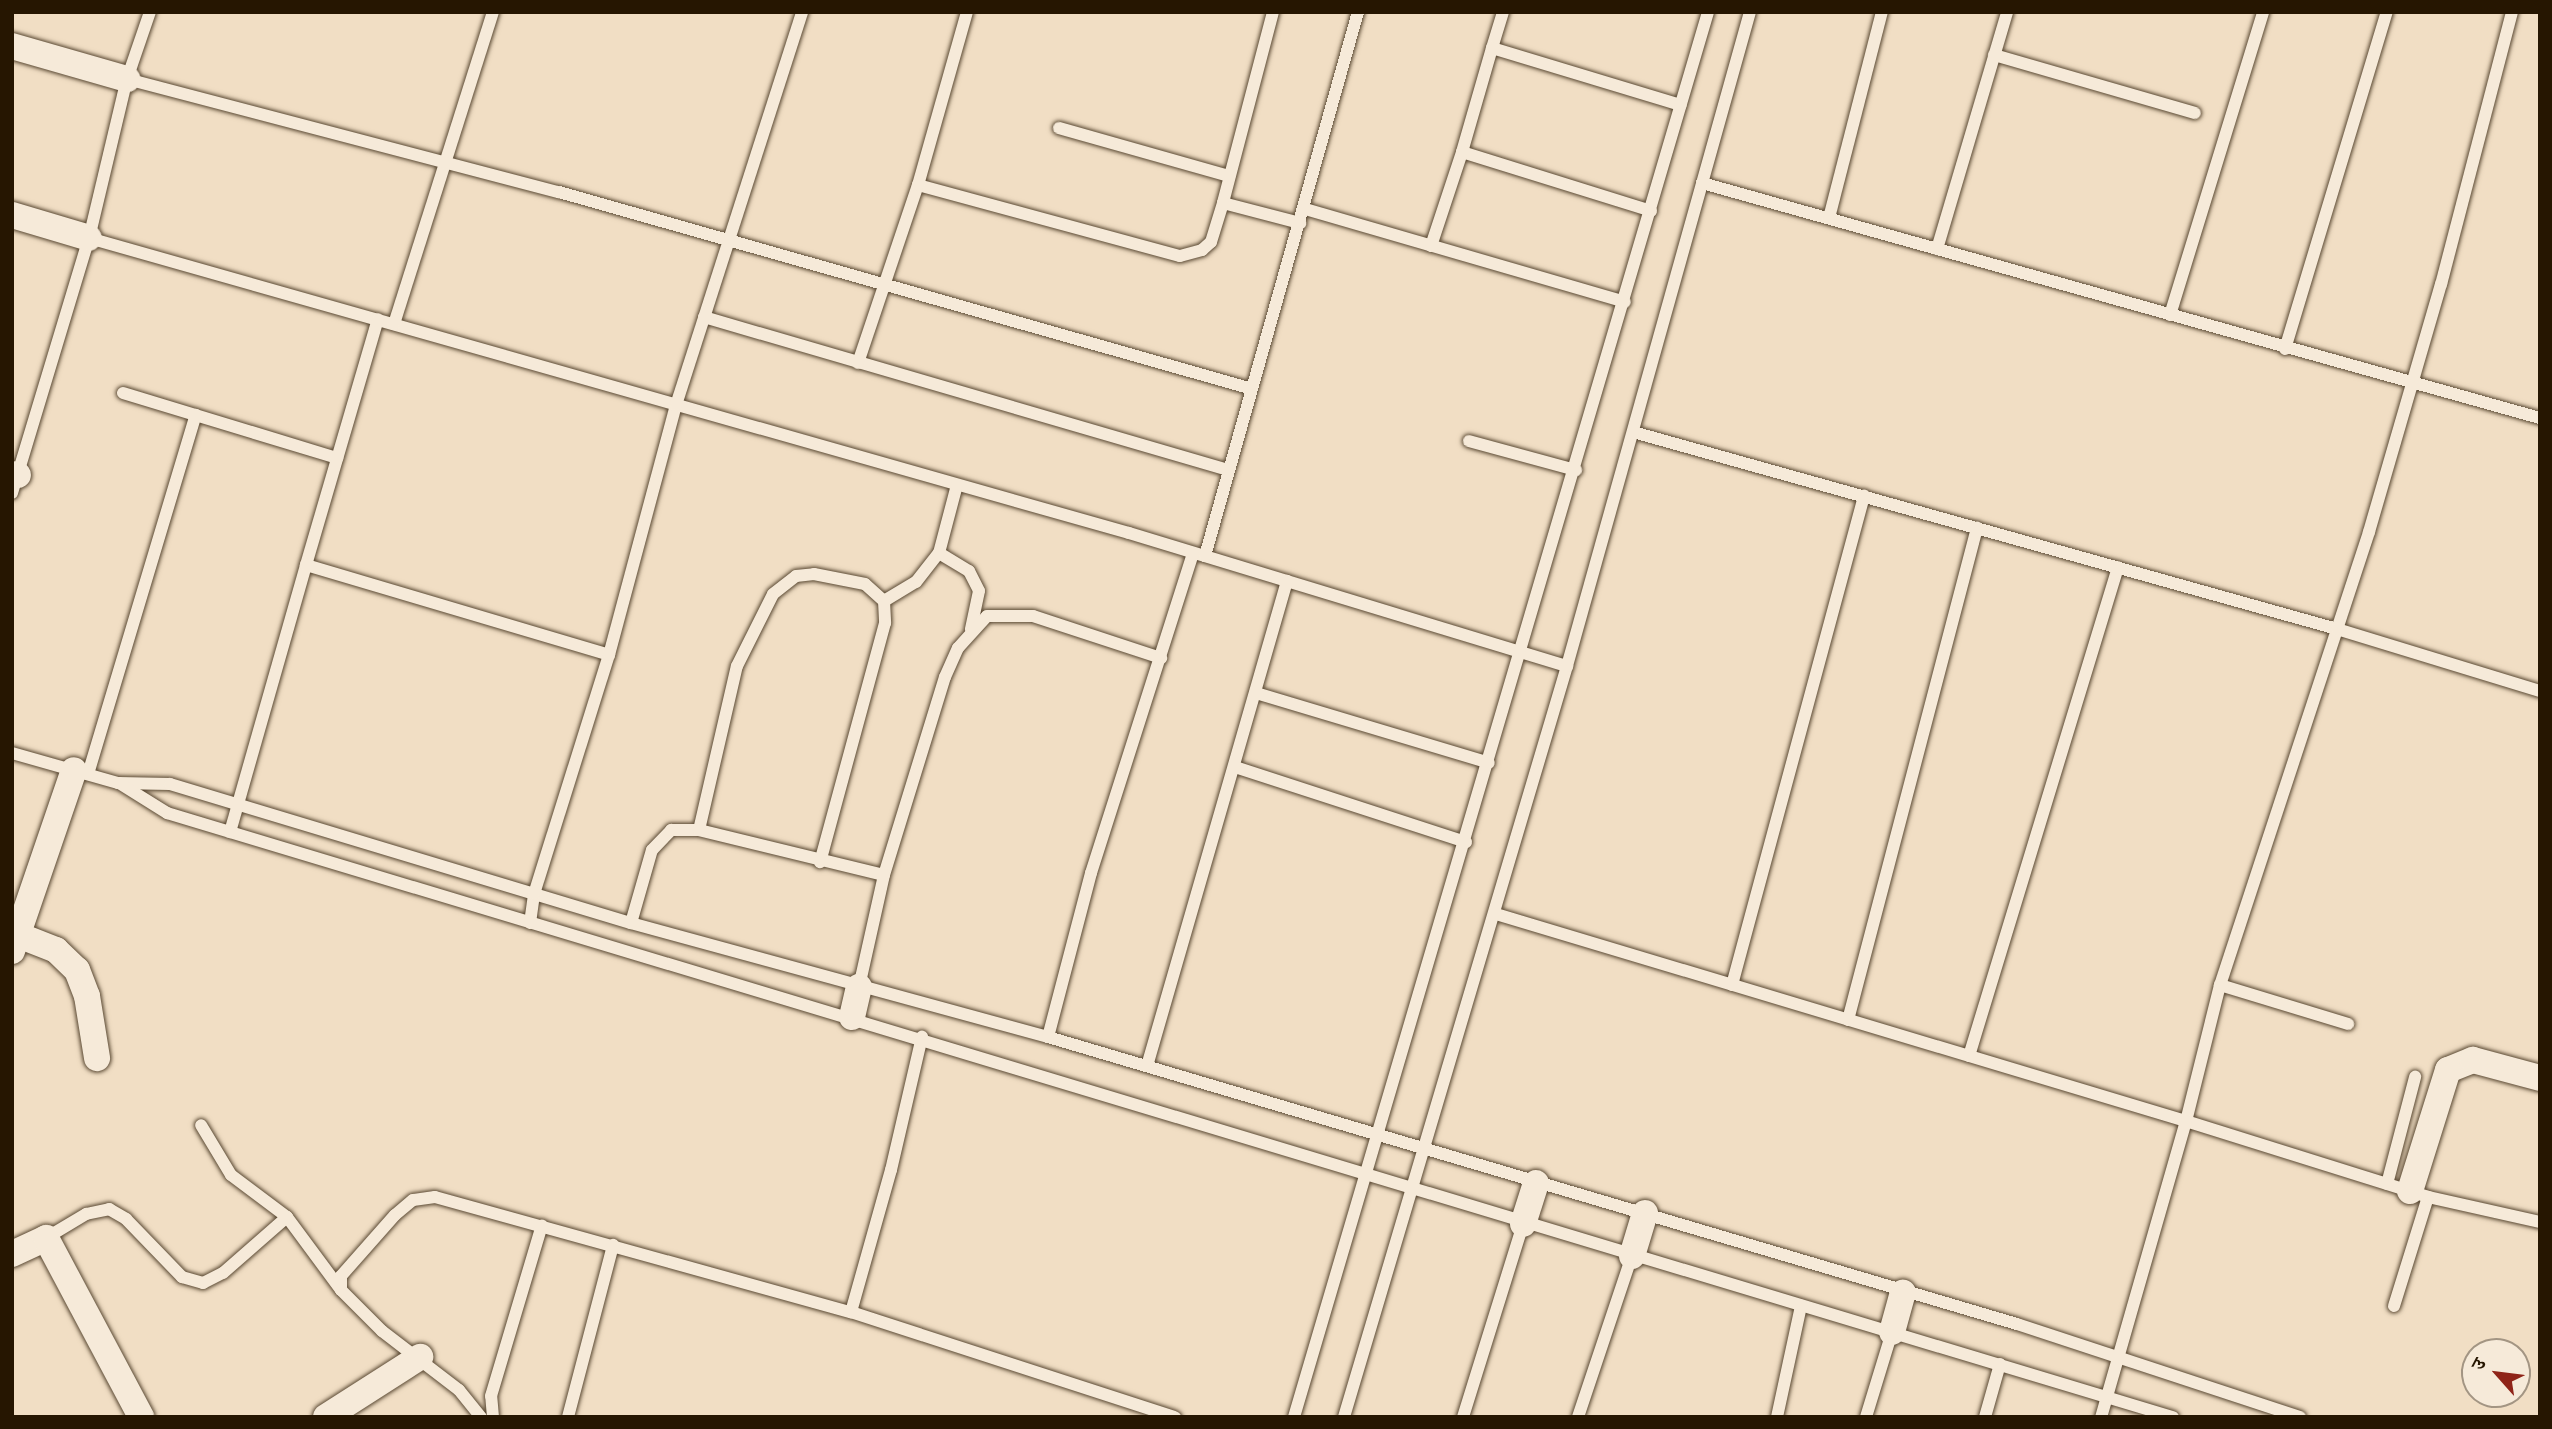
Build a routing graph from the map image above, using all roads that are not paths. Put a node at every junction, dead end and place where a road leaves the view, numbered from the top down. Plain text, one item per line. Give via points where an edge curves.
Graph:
1 (149, 12) edge
2 (493, 12) edge
3 (802, 12) edge
4 (967, 12) edge
5 (1273, 12) edge
6 (1358, 12) edge
7 (1503, 12) edge
8 (1708, 12) edge
9 (1750, 12) edge
10 (1882, 12) edge
11 (2007, 12) edge
12 (2263, 12) edge
13 (2387, 12) edge
14 (2512, 12) edge
15 (12, 46) edge
16 (1492, 48) junction
17 (1994, 55) junction
18 (127, 79) junction
19 (1681, 106) junction
20 (2195, 113) dead end
21 (1059, 128) dead end
22 (1462, 152) junction
23 (445, 161) junction
24 (1229, 176) junction
25 (1702, 183) junction
26 (918, 185) junction
27 (1223, 203) junction
28 (1305, 209) junction
29 (1651, 211) junction
30 (12, 215) edge
31 (1829, 218) junction
32 (1300, 223) junction
33 (89, 238) junction
34 (730, 241) junction
35 (1431, 246) junction
36 (1937, 249) junction
37 (885, 283) junction
38 (1625, 302) junction
39 (2170, 316) junction
40 (704, 317) junction
41 (378, 319) junction
42 (394, 324) junction
43 (2285, 349) junction
44 (858, 363) junction
45 (2412, 385) junction
46 (1250, 388) junction
47 (123, 393) dead end
48 (676, 405) junction
49 (197, 415) junction
50 (2540, 418) edge
51 (1633, 432) junction
52 (1469, 441) dead end
53 (337, 458) junction
54 (1228, 470) junction
55 (1576, 470) junction
56 (14, 481) edge
57 (957, 485) junction
58 (1864, 496) junction
59 (1977, 528) junction
60 (939, 553) junction
61 (1199, 554) junction
62 (306, 565) junction
63 (2118, 567) junction
64 (1287, 581) junction
65 (884, 601) junction
66 (971, 629) junction
67 (2337, 629) junction
68 (1522, 652) junction
69 (609, 655) junction
70 (1161, 658) junction
71 (1567, 666) junction
72 (2540, 691) edge
73 (1256, 693) junction
74 (12, 753) edge
75 (1489, 763) junction
76 (1235, 766) junction
77 (81, 772) junction
78 (118, 783) junction
79 (238, 803) junction
80 (699, 830) junction
81 (230, 832) junction
82 (1466, 842) junction
83 (820, 862) junction
84 (884, 875) junction
85 (534, 894) junction
86 (1496, 914) junction
87 (530, 923) junction
88 (631, 923) junction
89 (14, 943) edge
90 (1732, 985) junction
91 (2220, 985) junction
92 (859, 987) junction
93 (852, 1017) junction
94 (1848, 1020) junction
95 (2348, 1024) dead end
96 (922, 1037) junction
97 (1048, 1037) junction
98 (1969, 1056) junction
99 (97, 1058) dead end
100 (1147, 1066) junction
101 (2415, 1077) dead end
102 (2540, 1078) edge
103 (2186, 1121) junction
104 (201, 1125) dead end
105 (1378, 1137) junction
106 (1422, 1150) junction
107 (1367, 1174) junction
108 (1536, 1183) junction
109 (1410, 1188) junction
110 (2408, 1191) junction
111 (1644, 1213) junction
112 (287, 1217) junction
113 (2540, 1222) edge
114 (1523, 1224) junction
115 (542, 1225) junction
116 (46, 1238) junction
117 (613, 1245) junction
118 (12, 1254) edge
119 (1632, 1256) junction
120 (341, 1290) junction
121 (1903, 1292) junction
122 (1801, 1306) junction
123 (2394, 1306) dead end
124 (850, 1312) junction
125 (1892, 1332) junction
126 (420, 1357) junction
127 (2118, 1357) junction
128 (2000, 1364) junction
129 (2108, 1395) junction
130 (141, 1417) edge
131 (326, 1417) edge
132 (481, 1417) edge
133 (493, 1417) edge
134 (568, 1417) edge
135 (1175, 1417) edge
136 (1294, 1417) edge
137 (1344, 1417) edge
138 (1463, 1417) edge
139 (1578, 1417) edge
140 (1777, 1417) edge
141 (1866, 1417) edge
142 (1985, 1417) edge
143 (2101, 1417) edge
144 (2173, 1417) edge
145 (2300, 1417) edge

1 - 18 lane
2 - 23 lane
3 - 34 lane
4 - 26 lane
5 - 24 lane
6 - 28 lane
7 - 16 lane
8 - 19 lane
9 - 25 lane
10 - 31 lane
11 - 17 lane
12 - 39 lane
13 - 43 lane
14 - 45 lane
15 - 18 street
16 - 19 lane
16 - 22 lane
17 - 20 lane
17 - 36 lane
18 - 23 lane
18 - 33 lane
19 - 29 lane
21 - 24 lane
22 - 29 lane
22 - 35 lane
23 - 34 lane
23 - 42 lane
24 - 27 lane
25 - 31 lane
25 - 51 lane
26 - 27 lane via 1180,256 1202,250 1211,242
26 - 37 lane
27 - 32 lane
28 - 32 lane
28 - 35 lane
29 - 38 lane
30 - 33 street
31 - 36 lane
32 - 46 lane
33 - 41 lane
33 - 56 lane
34 - 37 lane
34 - 40 lane
35 - 38 lane
36 - 39 lane
37 - 44 lane
37 - 46 lane
38 - 55 lane
39 - 43 lane
40 - 44 lane
40 - 48 lane
41 - 42 lane
41 - 53 lane
42 - 48 lane
43 - 45 lane
44 - 54 lane
45 - 50 lane
45 - 67 lane
46 - 54 lane
47 - 49 lane
48 - 57 lane
48 - 69 lane
49 - 53 lane
49 - 77 lane
51 - 58 lane
51 - 71 lane
52 - 55 lane
53 - 62 lane
54 - 61 lane
55 - 68 lane
57 - 60 lane
57 - 61 lane
58 - 59 lane
58 - 90 lane
59 - 63 lane
59 - 94 lane
60 - 65 lane via 916,582
60 - 66 lane via 969,571 979,591
61 - 64 lane
61 - 70 lane
62 - 69 lane
62 - 79 lane
63 - 67 lane
63 - 98 lane
64 - 68 lane
64 - 73 lane
65 - 80 lane via 864,584 814,574 796,576 773,594 737,666
65 - 83 lane via 885,622
66 - 70 lane via 986,616 1025,614
66 - 84 lane via 945,677 924,735
67 - 72 lane
67 - 91 lane
68 - 71 lane
68 - 75 lane
69 - 85 lane
70 - 97 lane via 1091,873
71 - 86 lane
73 - 75 lane
73 - 76 lane
74 - 77 lane
75 - 82 lane
76 - 82 lane
76 - 100 lane
77 - 78 lane
77 - 89 street
78 - 79 lane via 170,784
78 - 81 lane via 167,813
79 - 81 lane
79 - 85 lane
80 - 83 lane
80 - 88 lane via 671,830 660,838 645,868
81 - 87 lane
82 - 105 lane
83 - 84 lane
84 - 92 lane
85 - 87 lane
85 - 88 lane
86 - 90 lane
86 - 106 lane
87 - 93 lane
88 - 92 lane
89 - 99 street via 56,950 77,970 87,996
90 - 94 lane
91 - 95 lane
91 - 103 lane
92 - 93 street
92 - 97 lane
93 - 96 lane
94 - 98 lane
96 - 107 lane
96 - 124 lane via 891,1170
97 - 100 lane
98 - 103 lane
100 - 105 lane
101 - 110 lane
102 - 110 street via 2473,1060 2448,1070
103 - 110 lane
103 - 127 lane
104 - 112 lane via 231,1175
105 - 106 lane
105 - 107 lane
106 - 108 lane
106 - 109 lane
107 - 109 lane
107 - 136 lane
108 - 111 lane
108 - 114 street
109 - 114 lane
109 - 137 lane
110 - 113 lane
110 - 123 lane
111 - 119 street
111 - 121 lane
112 - 116 lane via 223,1273 203,1283 182,1277 126,1219 108,1209 86,1214
112 - 120 lane
114 - 119 lane
114 - 138 lane
115 - 117 lane
115 - 120 lane via 451,1199 413,1200 341,1276
115 - 133 lane via 491,1395
116 - 118 street
116 - 130 street
117 - 124 lane
117 - 134 lane
119 - 122 lane
119 - 139 lane
120 - 126 lane via 382,1331
121 - 125 street
121 - 127 lane
122 - 125 lane
122 - 140 lane
124 - 135 lane
125 - 128 lane
125 - 141 lane
126 - 131 street
126 - 132 lane via 459,1390
127 - 129 lane
127 - 145 lane
128 - 129 lane
128 - 142 lane
129 - 143 lane
129 - 144 lane

